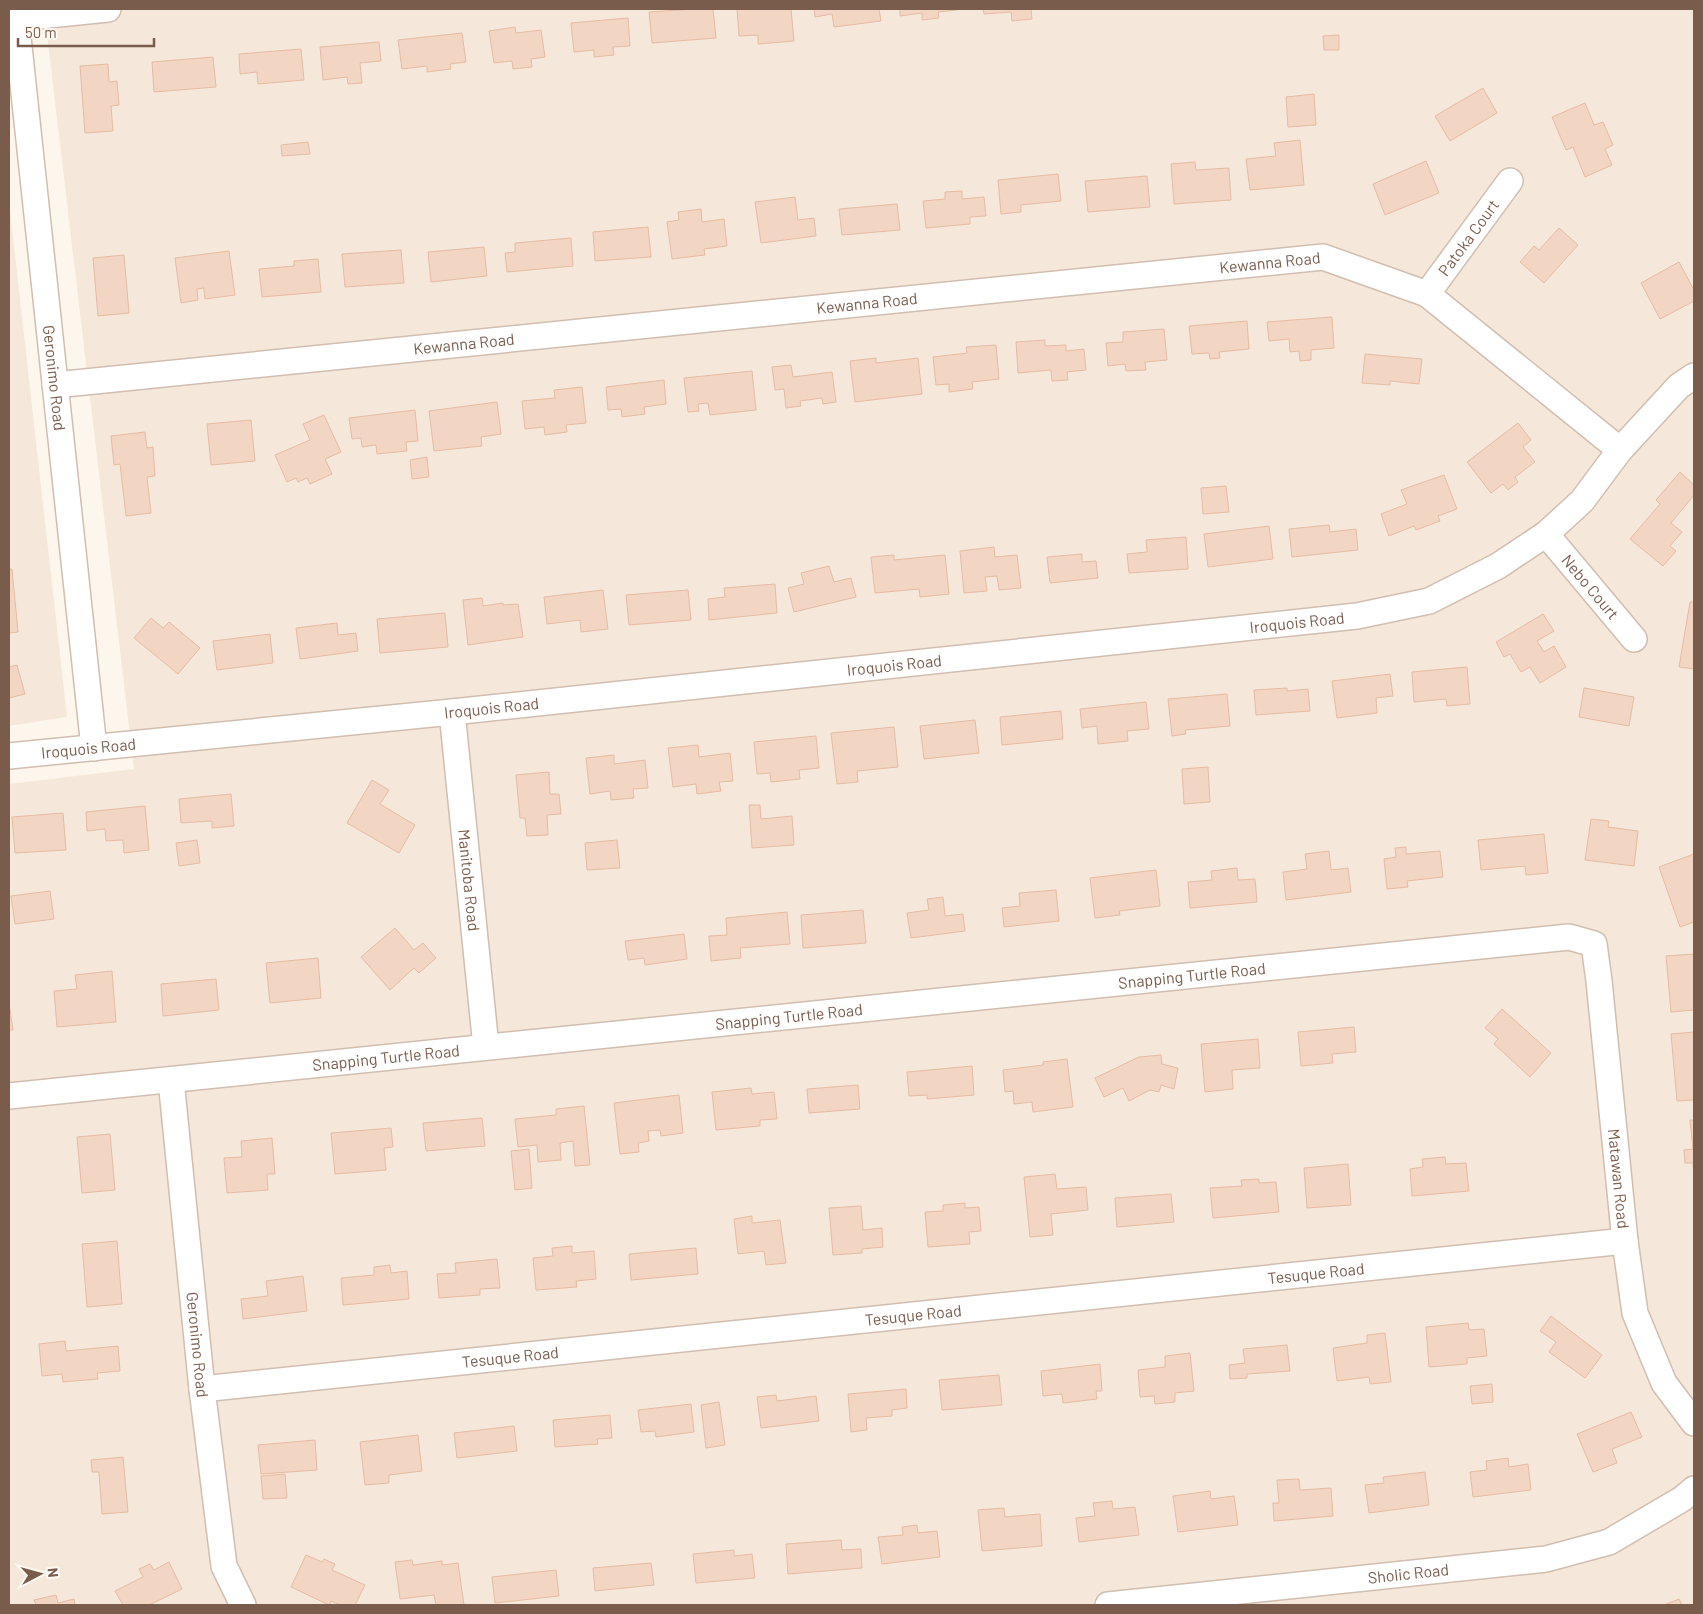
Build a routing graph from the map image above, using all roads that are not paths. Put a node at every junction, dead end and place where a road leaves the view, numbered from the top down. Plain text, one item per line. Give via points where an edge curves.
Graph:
1 (108, 9) edge
2 (13, 15) edge
3 (1510, 181) dead end
4 (1427, 294) junction
5 (1694, 376) edge
6 (56, 385) junction
7 (1620, 450) junction
8 (1546, 534) junction
9 (1634, 638) dead end
10 (452, 712) junction
11 (94, 748) junction
12 (9, 756) edge
13 (1569, 937) joint
14 (486, 1048) junction
15 (171, 1080) junction
16 (9, 1096) edge
17 (1625, 1241) junction
18 (202, 1389) junction
19 (1694, 1423) edge
20 (1694, 1489) edge
21 (244, 1605) edge
22 (1108, 1605) edge

1 - 2 street
2 - 6 street, Geronimo Road
3 - 4 street, Patoka Court
4 - 6 street, Kewanna Road via 1324,257
4 - 7 street, Kewanna Road
5 - 7 street, Iroquois Road via 1679,386
6 - 11 street, Geronimo Road
7 - 8 street, Iroquois Road via 1582,501
8 - 9 street, Nebo Court
8 - 10 street, Iroquois Road via 1498,566 1429,601 1357,616
10 - 11 street, Iroquois Road
10 - 14 street, Manitoba Road
11 - 12 street, Iroquois Road
13 - 14 street, Snapping Turtle Road
13 - 17 street, Matawan Road via 1594,944
14 - 15 street, Snapping Turtle Road
15 - 16 street, Snapping Turtle Road
15 - 18 street, Geronimo Road
17 - 18 street, Tesuque Road
17 - 19 street, Matawan Road via 1635,1314 1664,1383
18 - 21 street, Geronimo Road via 224,1566
20 - 22 street, Sholic Road via 1609,1542 1546,1559

